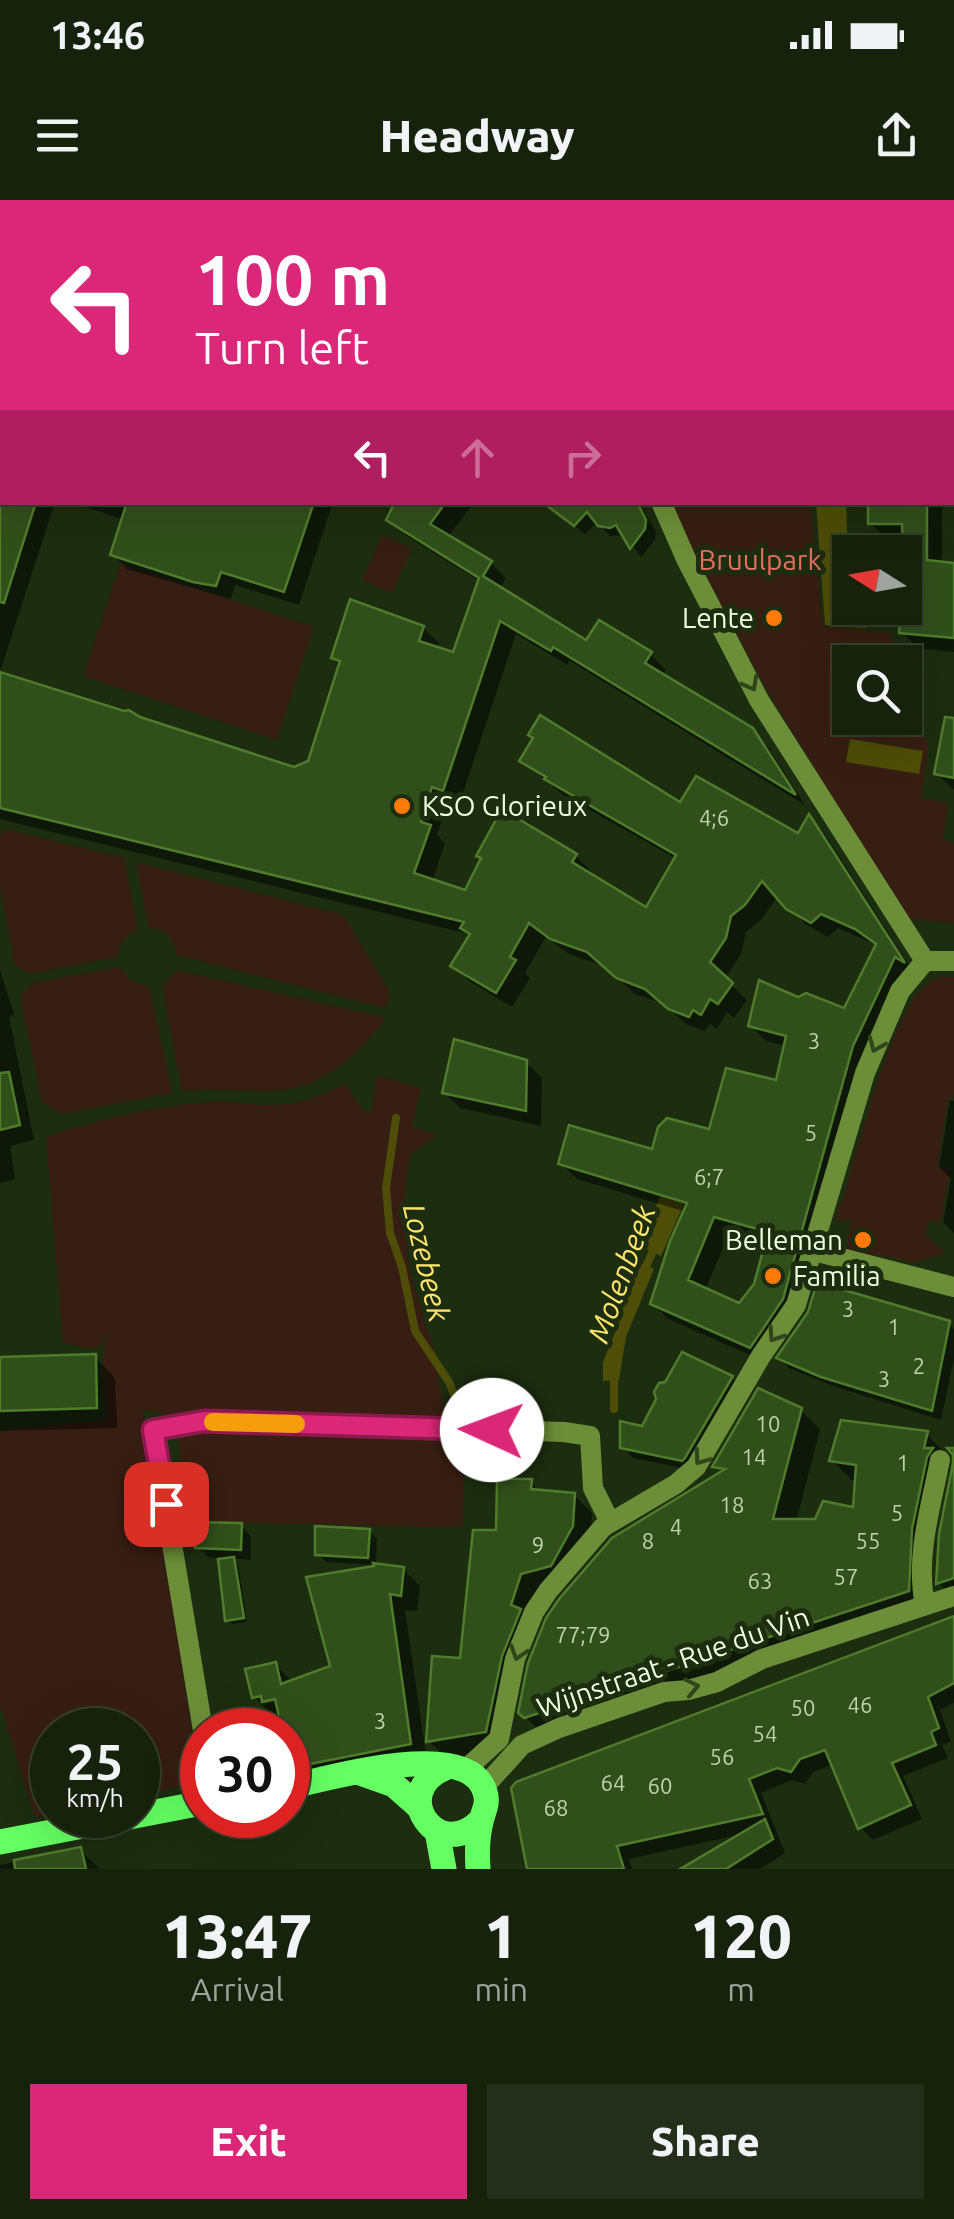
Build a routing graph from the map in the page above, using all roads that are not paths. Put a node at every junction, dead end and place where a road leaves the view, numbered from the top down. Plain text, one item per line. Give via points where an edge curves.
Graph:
1 (662, 505) edge
2 (954, 961) edge
3 (925, 962) junction
4 (814, 1252) junction
5 (954, 1287) edge
6 (940, 1460) dead end
7 (610, 1522) junction
8 (954, 1596) edge
9 (925, 1605) junction
10 (199, 1708) edge
11 (360, 1773) junction
12 (464, 1775) junction
13 (310, 1783) edge
14 (180, 1807) edge
15 (419, 1807) junction
16 (481, 1820) junction
17 (437, 1831) junction
18 (0, 1842) edge
19 (444, 1869) edge
20 (478, 1869) edge

1 -> 3 street via 759,700
2 - 3 street
3 -> 4 street via 900,991 865,1072
4 - 5 street
4 -> 7 street via 796,1305 696,1467
6 - 9 street via 925,1539
7 - 10 street via 595,1498 590,1436 204,1421 153,1430
7 -> 12 street via 588,1540 534,1612 512,1672 499,1739
8 - 9 street, Wijnstraat - Rue du Vin
12 -> 9 street, Wijnstraat - Rue du Vin via 559,1728 664,1692 716,1682 762,1659
11 - 12 main road via 397,1764
11 - 13 main road
11 - 15 main road via 394,1785
12 - 15 main road via 426,1780
12 - 16 main road via 487,1799
14 - 18 main road
15 - 17 main road
16 - 17 main road via 465,1833
16 - 20 main road
17 - 19 main road

